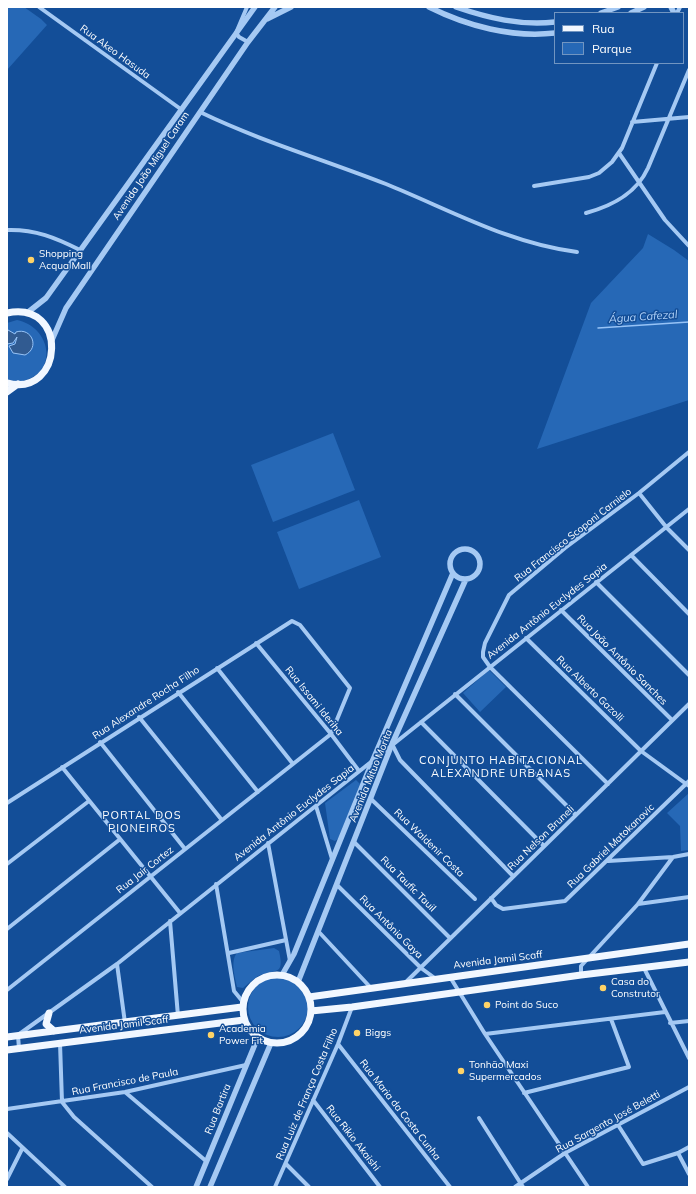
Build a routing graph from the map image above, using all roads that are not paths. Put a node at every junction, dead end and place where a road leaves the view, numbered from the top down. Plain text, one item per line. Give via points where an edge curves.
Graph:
1 (39, 7) edge
2 (247, 7) edge
3 (255, 7) edge
4 (275, 7) edge
5 (291, 7) edge
6 (429, 7) edge
7 (456, 7) edge
8 (618, 7) edge
9 (644, 7) edge
10 (604, 12) edge
11 (633, 12) edge
12 (265, 20) junction
13 (554, 22) edge
14 (236, 33) junction
15 (554, 33) edge
16 (248, 42) junction
17 (657, 64) edge
18 (689, 70) edge
19 (182, 110) junction
20 (200, 112) junction
21 (689, 117) edge
22 (669, 119) junction
23 (632, 122) junction
24 (619, 153) junction
25 (640, 183) junction
26 (534, 186) dead end
27 (586, 213) dead end
28 (7, 230) edge
29 (689, 246) edge
30 (80, 250) junction
31 (577, 252) dead end
32 (7, 313) edge
33 (27, 313) junction
34 (52, 340) junction
35 (7, 383) edge
36 (18, 384) junction
37 (7, 392) edge
38 (689, 452) edge
39 (639, 493) junction
40 (689, 509) edge
41 (667, 528) junction
42 (689, 550) edge
43 (631, 555) junction
44 (453, 573) junction
45 (466, 579) junction
46 (596, 582) junction
47 (561, 610) junction
48 (689, 614) edge
49 (526, 638) junction
50 (256, 643) junction
51 (490, 667) junction
52 (217, 668) junction
53 (689, 675) edge
54 (178, 692) junction
55 (456, 694) junction
56 (689, 704) edge
57 (139, 717) junction
58 (672, 720) junction
59 (421, 722) junction
60 (331, 734) junction
61 (100, 742) junction
62 (392, 744) junction
63 (641, 751) junction
64 (372, 762) junction
65 (293, 764) junction
66 (62, 767) junction
67 (359, 771) junction
68 (688, 783) edge
69 (608, 784) junction
70 (258, 792) junction
71 (372, 799) junction
72 (89, 801) junction
73 (7, 803) edge
74 (316, 806) junction
75 (576, 815) junction
76 (221, 819) junction
77 (119, 840) junction
78 (354, 842) junction
79 (268, 843) junction
80 (544, 846) junction
81 (185, 849) junction
82 (689, 854) edge
83 (673, 857) junction
84 (333, 861) junction
85 (607, 861) junction
86 (7, 864) edge
87 (513, 876) junction
88 (150, 877) junction
89 (216, 884) junction
90 (337, 885) junction
91 (689, 897) edge
92 (491, 898) junction
93 (475, 899) dead end
94 (638, 904) junction
95 (180, 913) junction
96 (170, 921) junction
97 (7, 929) edge
98 (318, 931) junction
99 (450, 938) junction
100 (286, 940) junction
101 (689, 944) edge
102 (229, 953) junction
103 (590, 957) junction
104 (290, 962) junction
105 (689, 962) edge
106 (117, 964) junction
107 (420, 968) junction
108 (644, 968) junction
109 (282, 975) junction
110 (581, 975) junction
111 (450, 977) junction
112 (436, 978) junction
113 (298, 982) junction
114 (404, 983) junction
115 (371, 988) junction
116 (7, 990) edge
117 (460, 992) junction
118 (309, 997) junction
119 (243, 1005) junction
120 (352, 1007) junction
121 (311, 1011) junction
122 (665, 1012) junction
123 (49, 1013) junction
124 (178, 1016) junction
125 (611, 1019) junction
126 (244, 1020) junction
127 (689, 1020) edge
128 (126, 1022) junction
129 (670, 1023) junction
130 (54, 1031) junction
131 (485, 1034) junction
132 (18, 1035) junction
133 (7, 1036) edge
134 (258, 1037) junction
135 (60, 1042) junction
136 (271, 1043) junction
137 (338, 1044) junction
138 (19, 1049) junction
139 (7, 1050) edge
140 (689, 1058) edge
141 (246, 1065) junction
142 (689, 1087) edge
143 (125, 1092) junction
144 (524, 1093) junction
145 (313, 1100) junction
146 (62, 1102) junction
147 (7, 1109) edge
148 (479, 1118) dead end
149 (618, 1125) junction
150 (7, 1134) edge
151 (689, 1147) edge
152 (22, 1149) junction
153 (565, 1153) junction
154 (678, 1153) junction
155 (206, 1162) junction
156 (286, 1164) junction
157 (689, 1174) edge
158 (7, 1180) edge
159 (522, 1185) edge
160 (65, 1187) edge
161 (152, 1187) edge
162 (196, 1187) edge
163 (210, 1187) edge
164 (275, 1187) edge
165 (308, 1187) edge
166 (380, 1187) edge
167 (450, 1187) edge
168 (516, 1187) edge
169 (588, 1187) edge

1 - 19 street, Rua Akeo Hasuda
2 - 14 street
3 - 14 street, Avenida João Miguel Caram
4 - 12 street, Avenida João Miguel Caram
5 - 12 street
6 - 15 street via 456,19 503,31 521,34
7 - 13 street via 501,20
8 - 10 street
9 - 11 street
12 - 16 street, Avenida João Miguel Caram
14 - 16 street
14 - 19 street, Avenida João Miguel Caram
16 - 20 street, Avenida João Miguel Caram
17 - 23 street
18 - 22 street
19 - 30 street, Avenida João Miguel Caram
20 - 31 street via 496,230 537,244
20 - 34 street, Avenida João Miguel Caram via 66,308
21 - 22 street
22 - 23 street
22 - 25 street
23 - 24 street
24 - 25 street
24 - 26 street via 608,166 589,178
25 - 27 street via 620,200
25 - 29 street via 669,224
28 - 30 street via 24,229 38,232
30 - 33 street, Avenida João Miguel Caram via 46,298
32 - 33 main road
33 - 34 main road via 41,321 48,329
34 - 36 main road via 53,351 45,370 38,378
35 - 36 main road
36 - 37 main road
38 - 39 street, Rua Francisco Scoponi Carnielo
39 - 41 street
39 - 51 street, Rua Francisco Scoponi Carnielo via 565,548 509,595 485,643 483,657
40 - 41 street, Avenida Antônio Euclydes Sapia
41 - 42 street
41 - 43 street, Avenida Antônio Euclydes Sapia
43 - 46 street, Avenida Antônio Euclydes Sapia
43 - 48 street
44 - 45 street via 459,578
44 - 45 street via 450,560 455,553 464,549 471,550 479,560 479,569
44 - 64 street, Avenida Mituo Morita
45 - 62 street, Avenida Mituo Morita
46 - 47 street, Avenida Antônio Euclydes Sapia
46 - 53 street
47 - 49 street, Avenida Antônio Euclydes Sapia
47 - 58 street, Rua João Antônio Sanches
49 - 51 street, Avenida Antônio Euclydes Sapia
49 - 63 street, Rua Alberto Gazolli
50 - 52 street, Rua Alexandre Rocha Filho
50 - 60 street, Rua Issami Ideriha
50 - 60 street, Rua Alexandre Rocha Filho via 289,622 296,621 350,688
51 - 55 street, Avenida Antônio Euclydes Sapia
51 - 69 street
52 - 54 street, Rua Alexandre Rocha Filho
52 - 65 street
54 - 57 street, Rua Alexandre Rocha Filho
54 - 70 street
55 - 59 street, Avenida Antônio Euclydes Sapia
55 - 75 street
56 - 58 street, Rua Nelson Bruneli
57 - 61 street, Rua Alexandre Rocha Filho
57 - 76 street
58 - 63 street, Rua Nelson Bruneli
59 - 62 street, Avenida Antônio Euclydes Sapia
59 - 80 street
60 - 65 street, Rua Jair Cortez
60 - 67 street, Rua Issami Ideriha
61 - 66 street, Rua Alexandre Rocha Filho
61 - 81 street
62 - 64 street, Avenida Antônio Euclydes Sapia
62 - 71 street, Avenida Mituo Morita
62 - 87 street via 400,760
63 - 68 street, Rua Alberto Gazolli
63 - 69 street, Rua Nelson Bruneli
64 - 67 street, Avenida Antônio Euclydes Sapia
64 - 84 street, Avenida Mituo Morita
65 - 70 street, Rua Jair Cortez
66 - 72 street
66 - 73 street, Rua Alexandre Rocha Filho
67 - 74 street, Avenida Antônio Euclydes Sapia
68 - 85 street, Rua Gabriel Matokanovic
69 - 75 street, Rua Nelson Bruneli
70 - 76 street, Rua Jair Cortez
71 - 78 street, Avenida Mituo Morita
71 - 93 street, Rua Waldenir Costa
72 - 77 street
72 - 86 street
74 - 79 street, Avenida Antônio Euclydes Sapia
74 - 84 street
75 - 80 street, Rua Nelson Bruneli
76 - 81 street, Rua Jair Cortez
77 - 88 street
77 - 97 street
78 - 90 street, Avenida Mituo Morita
78 - 99 street, Rua Taufic Tauil
79 - 89 street, Avenida Antônio Euclydes Sapia
79 - 100 street
80 - 87 street, Rua Nelson Bruneli
81 - 88 street, Rua Jair Cortez
82 - 83 street
83 - 85 street
83 - 94 street
84 - 104 street, Avenida Mituo Morita
85 - 92 street, Rua Gabriel Matokanovic via 566,901 503,909
87 - 92 street, Rua Nelson Bruneli
88 - 95 street
88 - 116 street, Rua Jair Cortez
89 - 95 street, Avenida Antônio Euclydes Sapia
89 - 102 street
90 - 98 street, Avenida Mituo Morita
90 - 107 street, Rua Antônio Gaya
91 - 94 street
92 - 99 street, Rua Nelson Bruneli
94 - 103 street
95 - 96 street, Avenida Antônio Euclydes Sapia
96 - 106 street, Avenida Antônio Euclydes Sapia
96 - 124 street
98 - 113 street, Avenida Mituo Morita
98 - 115 street
99 - 107 street, Rua Nelson Bruneli
100 - 102 street
100 - 104 street
101 - 103 main road, Avenida Jamil Scaff
102 - 119 street via 234,991
103 - 110 street via 581,966
103 - 111 main road, Avenida Jamil Scaff
104 - 109 street, Avenida Mituo Morita
105 - 108 main road
106 - 123 street, Avenida Antônio Euclydes Sapia
106 - 128 street
107 - 112 street, Rua Antônio Gaya
107 - 114 street, Rua Nelson Bruneli
108 - 110 main road
108 - 122 street
109 - 113 main road
109 - 119 main road via 260,979 251,986
110 - 117 main road
111 - 112 main road, Avenida Jamil Scaff
111 - 117 street
112 - 114 main road, Avenida Jamil Scaff
113 - 118 main road
114 - 115 main road, Avenida Jamil Scaff
115 - 118 main road, Avenida Jamil Scaff
117 - 120 main road
117 - 131 street
118 - 121 main road
119 - 124 main road, Avenida Jamil Scaff
119 - 126 main road
120 - 121 main road
120 - 137 street, Rua Luiz de França Costa Filho
121 - 136 main road via 302,1032 293,1039
122 - 125 street
122 - 129 street
123 - 130 main road via 46,1024
123 - 132 street, Avenida Antônio Euclydes Sapia
124 - 128 main road, Avenida Jamil Scaff
125 - 131 street
125 - 144 street via 629,1067
126 - 134 main road
126 - 135 main road, Avenida Jamil Scaff
127 - 129 street
128 - 130 main road, Avenida Jamil Scaff
129 - 140 street
130 - 132 main road, Avenida Jamil Scaff
131 - 144 street
132 - 133 main road, Avenida Jamil Scaff
132 - 138 street
134 - 136 main road
134 - 141 street, Rua Bartira
135 - 138 main road, Avenida Jamil Scaff
135 - 146 street
136 - 163 street
137 - 145 street, Rua Luiz de França Costa Filho
137 - 167 street, Rua Maria da Costa Cunha
138 - 139 main road, Avenida Jamil Scaff
141 - 143 street, Rua Francisco de Paula
141 - 155 street, Rua Bartira
142 - 149 street, Rua Sargento José Beletti
143 - 146 street, Rua Francisco de Paula
143 - 155 street
144 - 153 street
145 - 156 street, Rua Luiz de França Costa Filho
145 - 166 street, Rua Rikio Akaishi
146 - 147 street, Rua Francisco de Paula
146 - 161 street via 74,1117
148 - 159 street
149 - 153 street, Rua Sargento José Beletti
149 - 154 street via 643,1164
150 - 152 street
151 - 154 street
152 - 158 street
152 - 160 street
153 - 159 street, Rua Sargento José Beletti
153 - 169 street
154 - 157 street
155 - 162 street, Rua Bartira
156 - 164 street, Rua Luiz de França Costa Filho
156 - 165 street
159 - 168 street, Rua Sargento José Beletti

